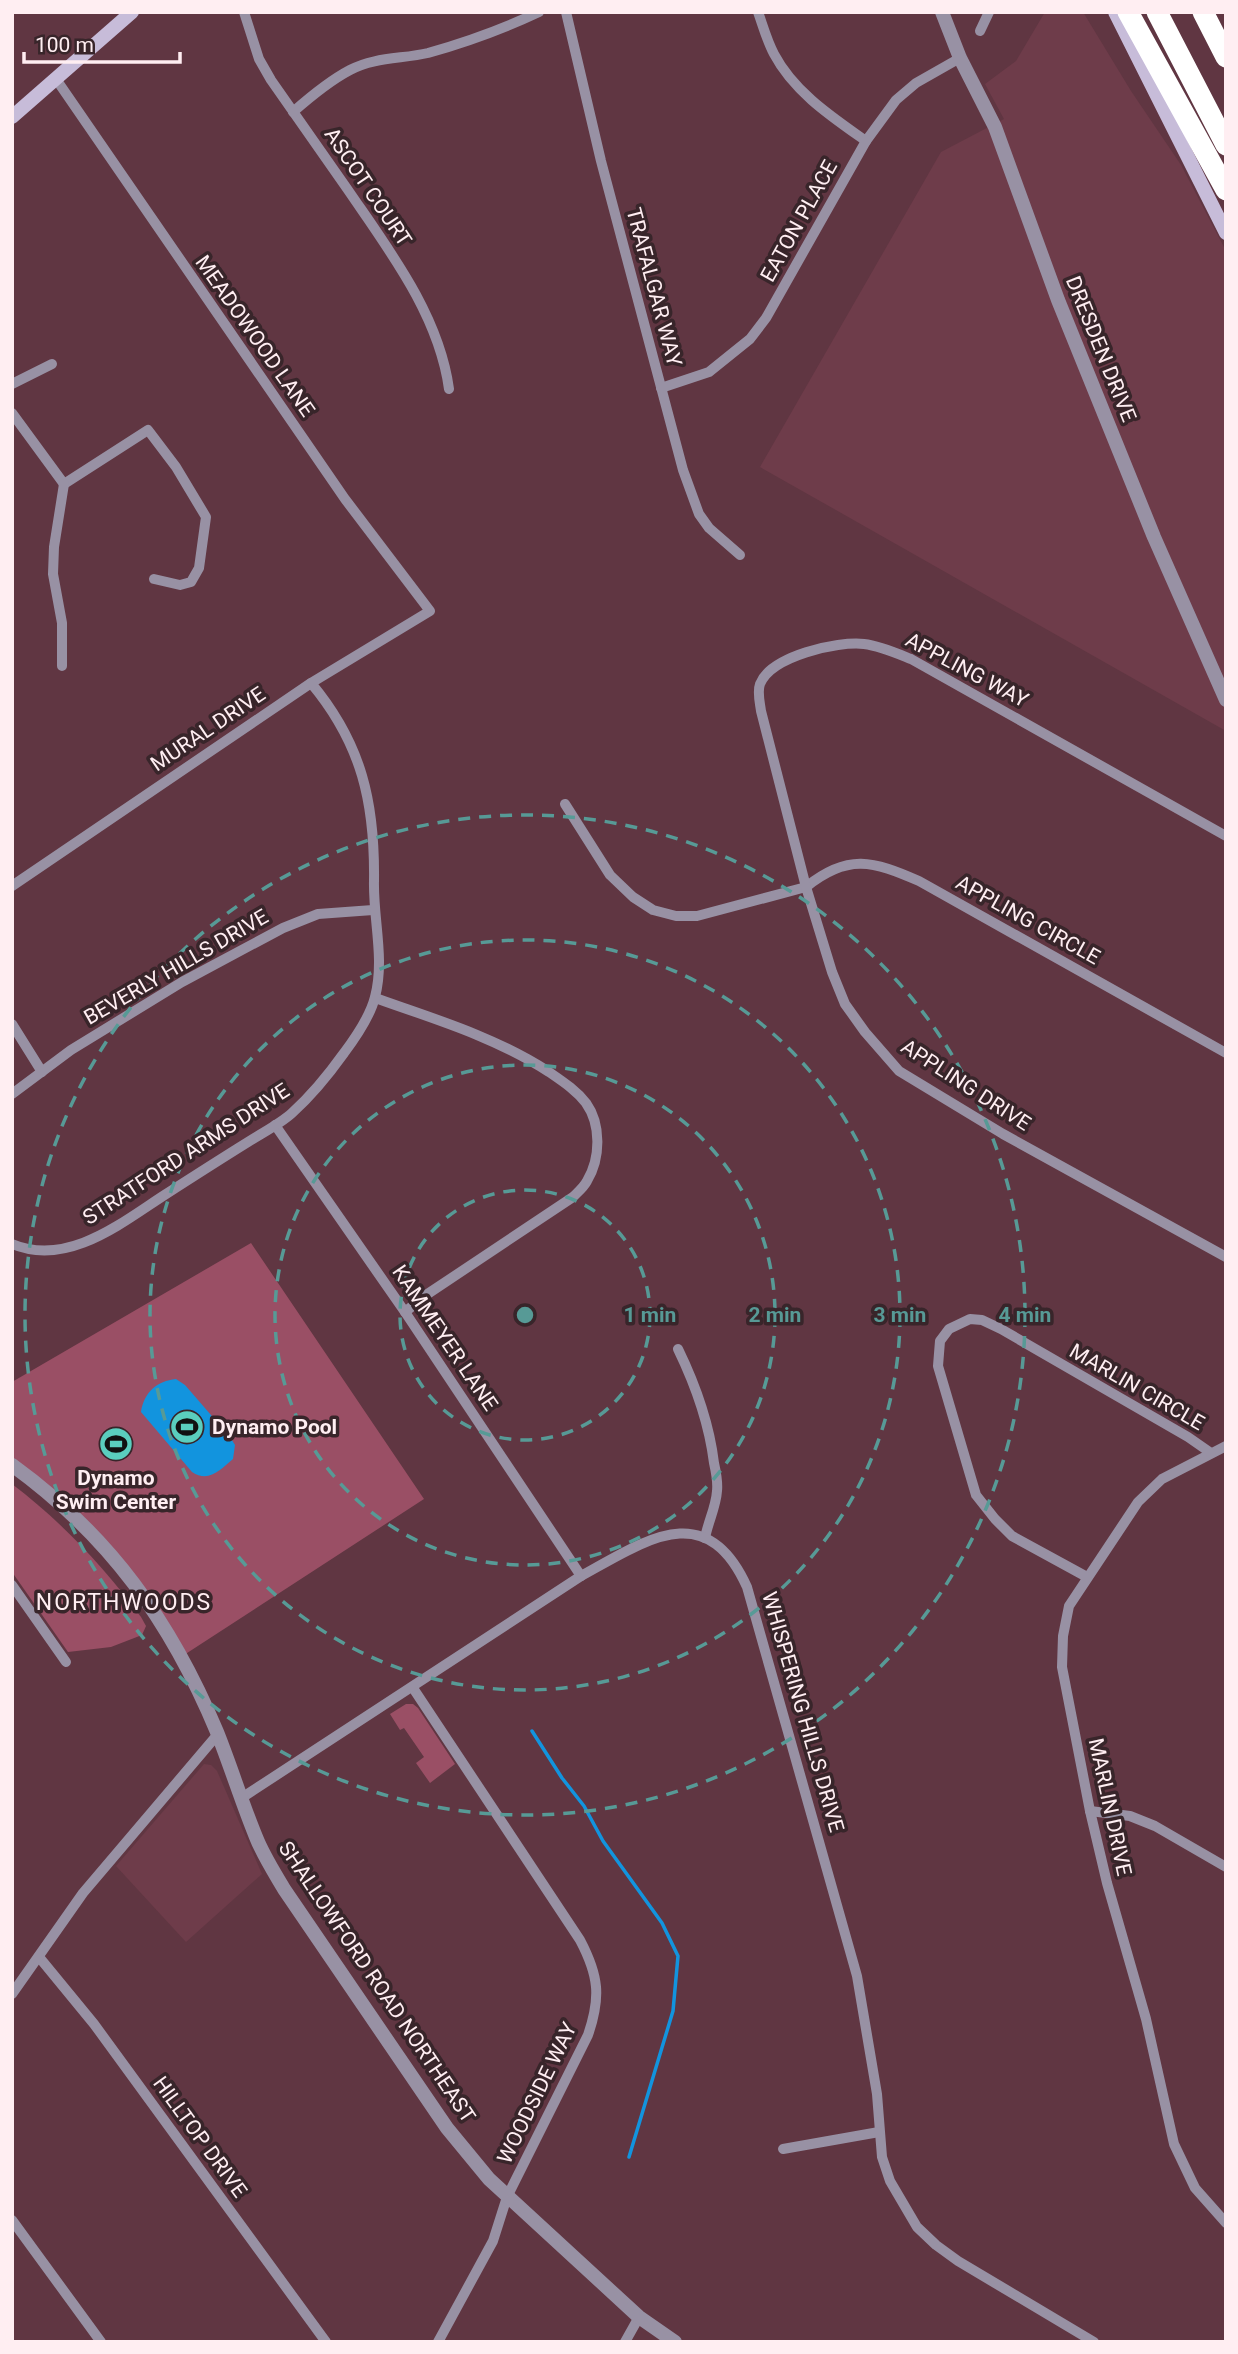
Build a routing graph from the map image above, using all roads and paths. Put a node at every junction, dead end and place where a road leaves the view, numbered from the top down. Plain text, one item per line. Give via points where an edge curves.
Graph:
1 (132, 12) edge
2 (244, 12) edge
3 (539, 12) edge
4 (566, 12) edge
5 (758, 12) edge
6 (942, 12) edge
7 (989, 12) edge
8 (1115, 12) edge
9 (1128, 12) edge
10 (1157, 12) edge
11 (1203, 12) edge
12 (980, 31) dead end
13 (1226, 57) edge
14 (960, 58) junction
15 (56, 79) junction
16 (293, 112) junction
17 (12, 117) edge
18 (866, 141) junction
19 (1226, 145) edge
20 (1226, 190) edge
21 (1226, 233) edge
22 (52, 364) dead end
23 (12, 384) edge
24 (661, 388) junction
25 (449, 389) dead end
26 (14, 417) edge
27 (64, 484) junction
28 (740, 555) dead end
29 (154, 579) dead end
30 (430, 611) joint
31 (62, 666) dead end
32 (312, 683) junction
33 (1226, 700) edge
34 (776, 768) joint
35 (565, 804) dead end
36 (1226, 836) edge
37 (12, 886) edge
38 (806, 887) junction
39 (373, 910) junction
40 (375, 998) junction
41 (12, 1024) edge
42 (1226, 1053) edge
43 (42, 1072) junction
44 (12, 1094) edge
45 (275, 1125) junction
46 (12, 1244) edge
47 (1226, 1257) edge
48 (405, 1312) junction
49 (678, 1349) dead end
50 (1226, 1446) edge
51 (1211, 1453) junction
52 (12, 1465) edge
53 (705, 1538) junction
54 (581, 1576) junction
55 (1087, 1577) junction
56 (12, 1585) edge
57 (66, 1662) dead end
58 (413, 1688) junction
59 (218, 1734) junction
60 (243, 1797) junction
61 (1090, 1811) junction
62 (1226, 1867) edge
63 (39, 1957) junction
64 (12, 1994) edge
65 (879, 2132) junction
66 (783, 2149) dead end
67 (507, 2197) junction
68 (12, 2220) edge
69 (1226, 2223) edge
70 (639, 2317) junction
71 (101, 2342) edge
72 (326, 2342) edge
73 (438, 2342) edge
74 (625, 2342) edge
75 (675, 2342) edge
76 (1094, 2342) edge

1 - 15 main road
2 - 16 street, ASCOT COURT via 259,59
3 - 16 street via 486,36 350,70
4 - 24 street, TRAFALGAR WAY
5 - 18 street via 773,54 789,77 823,111
6 - 14 street, DRESDEN DRIVE
7 - 12 street
8 - 21 main road
9 - 20 highway
10 - 19 highway
11 - 13 highway
14 - 18 street, EATON PLACE via 895,100
14 - 33 street, DRESDEN DRIVE via 995,127 1058,300
15 - 17 main road
15 - 30 street, MEADOWOOD LANE via 345,499
16 - 25 street, ASCOT COURT via 404,275 436,340
18 - 24 street, EATON PLACE via 750,339 709,373
22 - 23 street
24 - 28 street, TRAFALGAR WAY via 699,514
26 - 27 street
27 - 29 street via 148,430 206,517 198,568 191,582 180,585
27 - 31 street via 54,547
30 - 32 street, MURAL DRIVE
32 - 37 street, MURAL DRIVE
32 - 39 street, STRATFORD ARMS DRIVE via 350,740 363,776 374,858
34 - 36 street, APPLING WAY via 761,711 761,681 788,659 829,647 862,644 911,659
34 - 38 street, APPLING DRIVE
35 - 38 street via 610,875 653,910 697,916
38 - 42 street, APPLING CIRCLE via 842,865 864,862 888,868
38 - 47 street, APPLING DRIVE via 845,1004 899,1071
39 - 40 street, STRATFORD ARMS DRIVE via 379,957
39 - 43 street, BEVERLY HILLS DRIVE via 318,914 283,928 182,982
40 - 45 street, STRATFORD ARMS DRIVE via 358,1035 323,1082
40 - 48 street via 482,1036 528,1059 585,1102 594,1117 598,1139 588,1180 573,1197
41 - 43 street
43 - 44 street, BEVERLY HILLS DRIVE
45 - 46 street, STRATFORD ARMS DRIVE via 102,1236 36,1250
45 - 48 street, KAMMEYER LANE
48 - 54 street, KAMMEYER LANE
49 - 53 street via 706,1419 718,1488
50 - 51 street, MARLIN DRIVE
51 - 55 street, MARLIN DRIVE via 1162,1479 1138,1502
51 - 55 street, MARLIN CIRCLE via 1001,1329 970,1319 949,1329 940,1341 938,1366 976,1495 1012,1535
52 - 59 street, SHALLOWFORD ROAD NORTHEAST via 59,1501 121,1566 159,1616
53 - 54 street via 676,1532 657,1536
53 - 65 street, WHISPERING HILLS DRIVE via 738,1566 747,1587 857,1976
54 - 58 street
55 - 61 street, MARLIN DRIVE via 1069,1606 1062,1667
56 - 57 street
58 - 60 street
58 - 67 street, WOODSIDE WAY via 580,1940 597,1979 596,2010 588,2035
59 - 60 street, SHALLOWFORD ROAD NORTHEAST
59 - 63 street via 83,1893
60 - 67 street, SHALLOWFORD ROAD NORTHEAST via 256,1838 284,1889 447,2128
61 - 62 street via 1130,1816 1155,1826
61 - 69 street, MARLIN DRIVE via 1174,2144 1195,2188
63 - 64 street
63 - 72 street, HILLTOP DRIVE via 94,2024
65 - 66 street
65 - 76 street, WHISPERING HILLS DRIVE via 890,2181 917,2227 958,2261
67 - 70 street, SHALLOWFORD ROAD NORTHEAST
67 - 73 street, WOODSIDE WAY via 494,2241
68 - 71 street
70 - 74 street
70 - 75 street, SHALLOWFORD ROAD NORTHEAST

